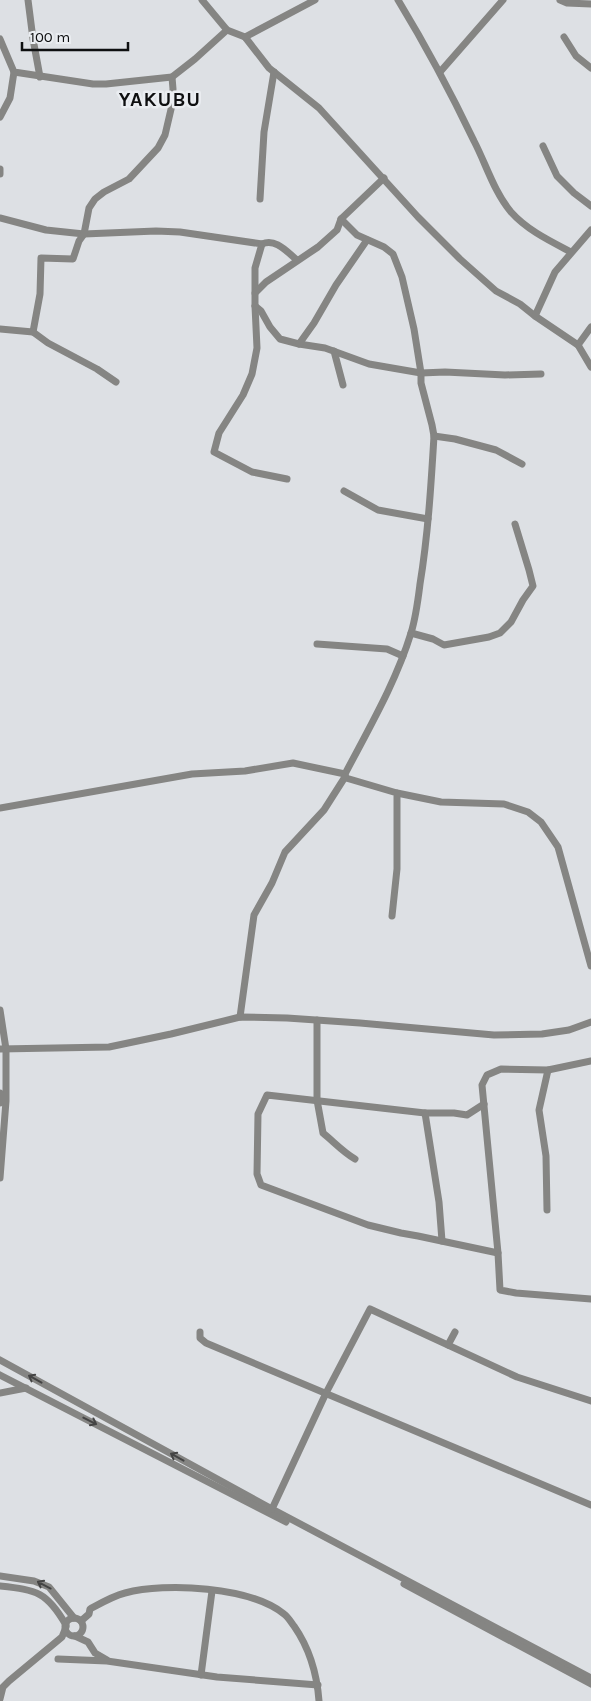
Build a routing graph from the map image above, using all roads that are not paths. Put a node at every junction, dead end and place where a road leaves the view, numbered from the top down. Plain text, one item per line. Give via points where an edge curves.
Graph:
1 (28, 0) edge
2 (202, 0) edge
3 (315, 0) edge
4 (398, 0) edge
5 (504, 0) edge
6 (560, 0) edge
7 (591, 4) edge
8 (227, 30) junction
9 (245, 37) junction
10 (564, 37) dead end
11 (0, 39) edge
12 (591, 68) edge
13 (14, 72) junction
14 (274, 72) junction
15 (440, 72) junction
16 (40, 77) junction
17 (172, 77) junction
18 (0, 117) edge
19 (543, 146) dead end
20 (0, 169) edge
21 (0, 174) edge
22 (384, 178) junction
23 (260, 199) dead end
24 (591, 206) edge
25 (0, 218) edge
26 (341, 219) junction
27 (591, 230) edge
28 (84, 234) junction
29 (367, 240) junction
30 (262, 244) junction
31 (571, 252) junction
32 (297, 260) junction
33 (256, 293) junction
34 (255, 306) junction
35 (534, 316) junction
36 (0, 329) edge
37 (590, 329) edge
38 (34, 332) junction
39 (299, 344) junction
40 (578, 344) junction
41 (334, 351) junction
42 (591, 367) edge
43 (421, 373) junction
44 (541, 374) dead end
45 (116, 382) dead end
46 (343, 385) dead end
47 (434, 436) junction
48 (522, 464) dead end
49 (287, 479) dead end
50 (344, 491) dead end
51 (428, 518) junction
52 (515, 524) dead end
53 (411, 633) junction
54 (317, 644) dead end
55 (403, 656) junction
56 (345, 775) junction
57 (397, 793) junction
58 (0, 808) edge
59 (392, 916) dead end
60 (591, 966) edge
61 (0, 1010) edge
62 (240, 1017) junction
63 (317, 1020) junction
64 (591, 1022) edge
65 (3, 1049) edge
66 (591, 1062) edge
67 (548, 1070) junction
68 (0, 1093) edge
69 (317, 1100) junction
70 (0, 1103) edge
71 (484, 1104) junction
72 (425, 1113) junction
73 (355, 1159) dead end
74 (0, 1178) edge
75 (547, 1210) dead end
76 (442, 1241) junction
77 (498, 1253) junction
78 (591, 1300) edge
79 (200, 1332) dead end
80 (455, 1332) dead end
81 (448, 1345) junction
82 (0, 1360) edge
83 (0, 1374) edge
84 (26, 1388) junction
85 (0, 1393) edge
86 (326, 1393) junction
87 (591, 1401) edge
88 (591, 1505) edge
89 (272, 1509) junction
90 (0, 1576) edge
91 (0, 1586) edge
92 (212, 1590) junction
93 (80, 1622) junction
94 (66, 1626) junction
95 (73, 1635) junction
96 (62, 1636) junction
97 (88, 1642) junction
98 (58, 1659) dead end
99 (107, 1660) junction
100 (202, 1675) junction
101 (591, 1678) edge
102 (591, 1684) edge
103 (318, 1685) junction
104 (0, 1699) edge
105 (319, 1701) edge

1 - 16 street
2 - 8 street
3 - 9 street
4 - 15 street
5 - 15 street
6 - 7 street
8 - 9 street
8 - 17 street
9 - 14 street
10 - 12 street via 576,56
11 - 13 street
13 - 16 street
13 - 18 street via 10,98
14 - 22 street via 319,108
14 - 23 street via 264,132
15 - 31 street via 511,212 532,230
16 - 17 street via 106,84
17 - 28 street via 172,105 158,148 129,179 95,199 89,208
19 - 24 street via 557,176
20 - 21 street
22 - 26 street
22 - 35 street via 460,258 496,291
25 - 28 street via 46,230
26 - 29 street
26 - 32 street via 337,230
27 - 31 street
28 - 30 street via 156,231
28 - 38 street via 73,259 41,258
29 - 39 street
29 - 43 street via 393,254 402,277
30 - 32 street via 279,245
30 - 33 street via 255,268
31 - 35 street via 554,272
32 - 33 street
33 - 34 street
34 - 39 street via 280,339
34 - 49 street via 257,348 252,374 219,433 214,452 252,472
35 - 40 street
36 - 38 street
37 - 40 street
38 - 45 street
39 - 41 street
40 - 42 street
41 - 43 street via 369,364
41 - 46 street
43 - 44 street
43 - 47 street
47 - 48 street via 496,450
47 - 51 street
50 - 51 street via 378,510
51 - 53 street
52 - 53 street via 533,586 511,622 500,633 489,637 444,645 433,638
53 - 55 street
54 - 55 street via 387,649
55 - 56 street
56 - 57 street
56 - 58 street via 293,763 245,771 192,774
56 - 62 street via 324,810 285,852 254,915
57 - 59 street via 398,869
57 - 60 street via 441,802 504,804 528,812 541,822 558,846
61 - 65 street
62 - 63 street
62 - 65 street via 109,1046
63 - 64 street via 513,1035 542,1034
63 - 69 street
65 - 74 street via 6,1100
66 - 67 street
67 - 71 street via 501,1069 487,1075 482,1084
67 - 75 street via 539,1110 546,1156
68 - 70 street
69 - 72 street
69 - 73 street via 323,1133
69 - 76 street via 267,1095 258,1114 257,1174 260,1185 368,1225
71 - 72 street via 467,1115
71 - 77 street
72 - 76 street
76 - 77 street
77 - 78 street via 500,1290
79 - 86 street via 200,1338 206,1343
80 - 81 street
81 - 86 street via 370,1309
81 - 87 street via 517,1377
89 -> 82 street
83 - 84 street
84 - 85 street
84 -> 102 street
86 - 88 street
86 - 89 street
89 - 101 street
93 -> 90 street via 49,1588 34,1580
91 - 94 street via 39,1594 52,1605
92 - 93 street via 179,1587 126,1593 90,1609
92 - 100 street
92 - 103 street via 273,1606 286,1616 304,1640
93 - 94 street via 68,1620
93 - 95 street via 80,1633
93 - 97 street
94 - 95 street via 67,1632
94 - 96 street
95 - 96 street
95 - 97 street
96 - 104 street via 8,1681
97 - 99 street via 95,1653
98 - 99 street
99 - 100 street
100 - 103 street
103 - 105 street

